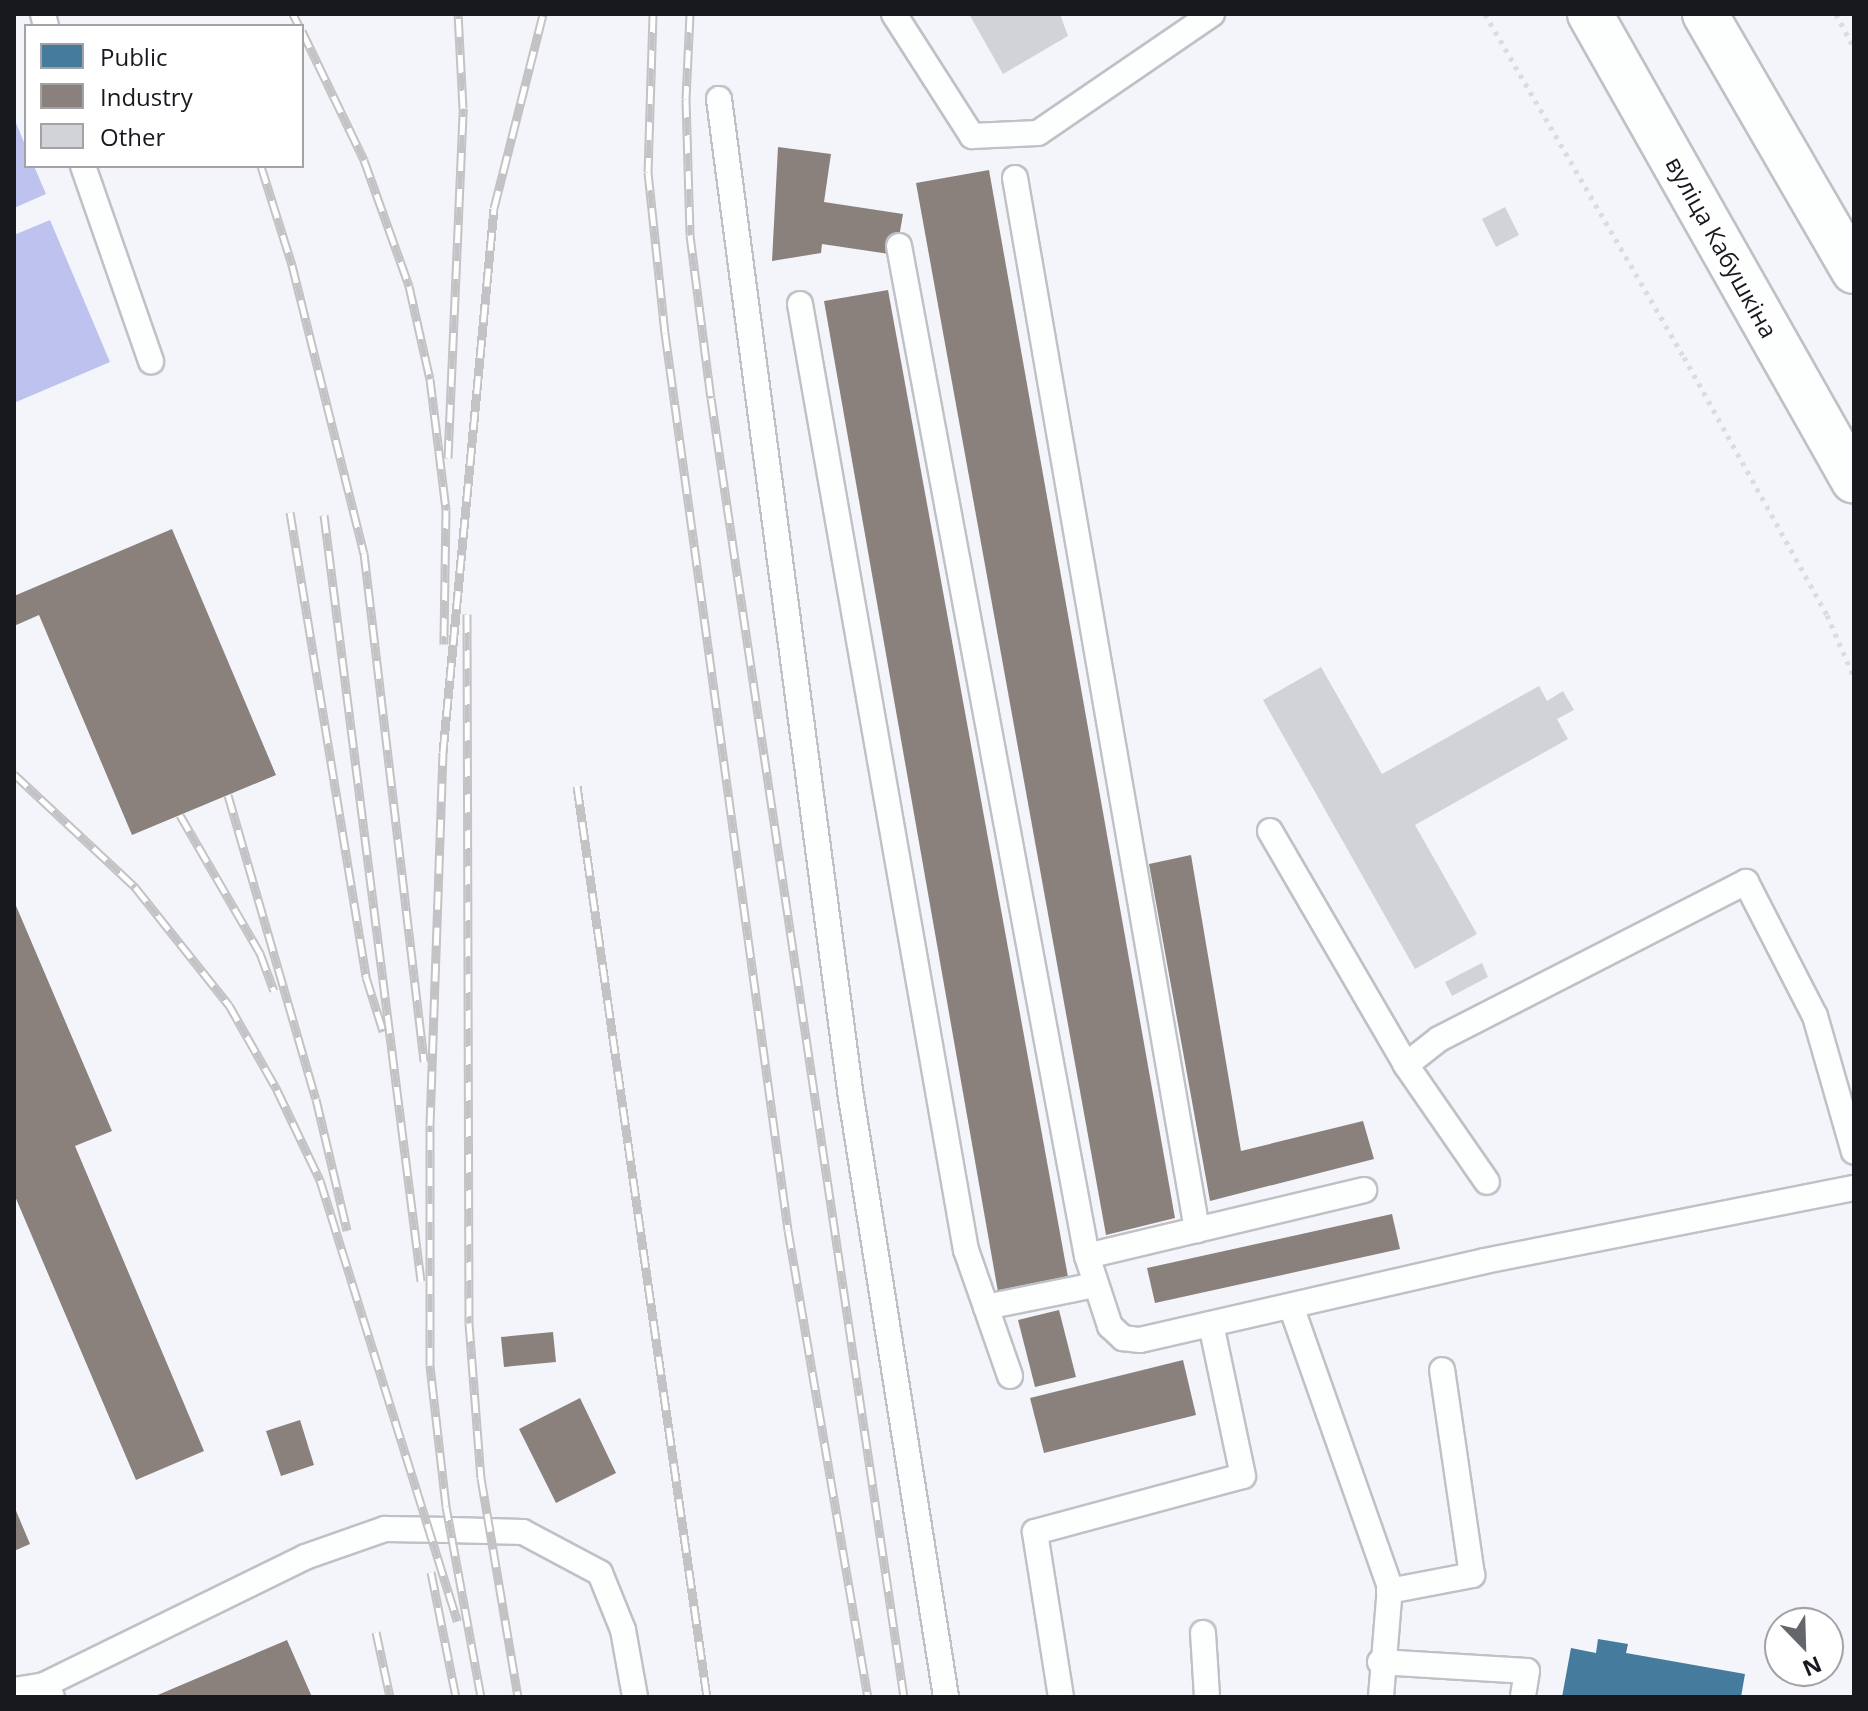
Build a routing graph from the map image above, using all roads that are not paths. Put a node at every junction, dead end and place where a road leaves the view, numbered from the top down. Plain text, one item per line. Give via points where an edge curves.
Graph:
1 (894, 14) edge
2 (1212, 14) edge
3 (1590, 14) edge
4 (1705, 14) edge
5 (719, 99) dead end
6 (84, 168) edge
7 (1015, 178) dead end
8 (899, 246) dead end
9 (1854, 271) edge
10 (800, 304) dead end
11 (151, 361) dead end
12 (1854, 481) edge
13 (1270, 831) dead end
14 (1406, 1065) junction
15 (1854, 1152) edge
16 (1487, 1182) dead end
17 (1854, 1188) edge
18 (1364, 1190) dead end
19 (1197, 1230) junction
20 (1087, 1256) junction
21 (1095, 1285) junction
22 (1291, 1306) junction
23 (986, 1307) junction
24 (1211, 1324) junction
25 (1442, 1370) dead end
26 (1010, 1376) dead end
27 (1389, 1591) junction
28 (1203, 1633) dead end
29 (1380, 1662) junction
30 (14, 1690) edge
31 (48, 1691) edge
32 (635, 1697) edge
33 (946, 1697) edge
34 (1061, 1697) edge
35 (1207, 1697) edge
36 (1381, 1697) edge
37 (1523, 1697) edge

1 - 2 lane via 972,136 1038,133
3 - 12 main road, вуліца Кабушкіна
4 - 9 main road
5 - 33 lane via 851,1097
6 - 11 lane
7 - 19 lane
8 - 20 lane
10 - 23 lane via 966,1250
13 - 14 lane
14 - 15 lane via 1439,1039 1746,882 1815,1016
14 - 16 lane
17 - 22 lane via 1485,1261
18 - 19 lane
19 - 20 lane
20 - 21 lane
21 - 23 lane
21 - 24 lane via 1110,1326 1123,1338 1140,1340
22 - 24 lane
22 - 27 lane
23 - 26 lane
24 - 34 lane via 1243,1476 1035,1532
25 - 27 lane via 1472,1575
27 - 29 lane
28 - 35 lane
29 - 36 lane
29 - 37 lane via 1527,1671
30 - 31 lane
31 - 32 lane via 305,1557 385,1529 523,1532 600,1573 623,1630

